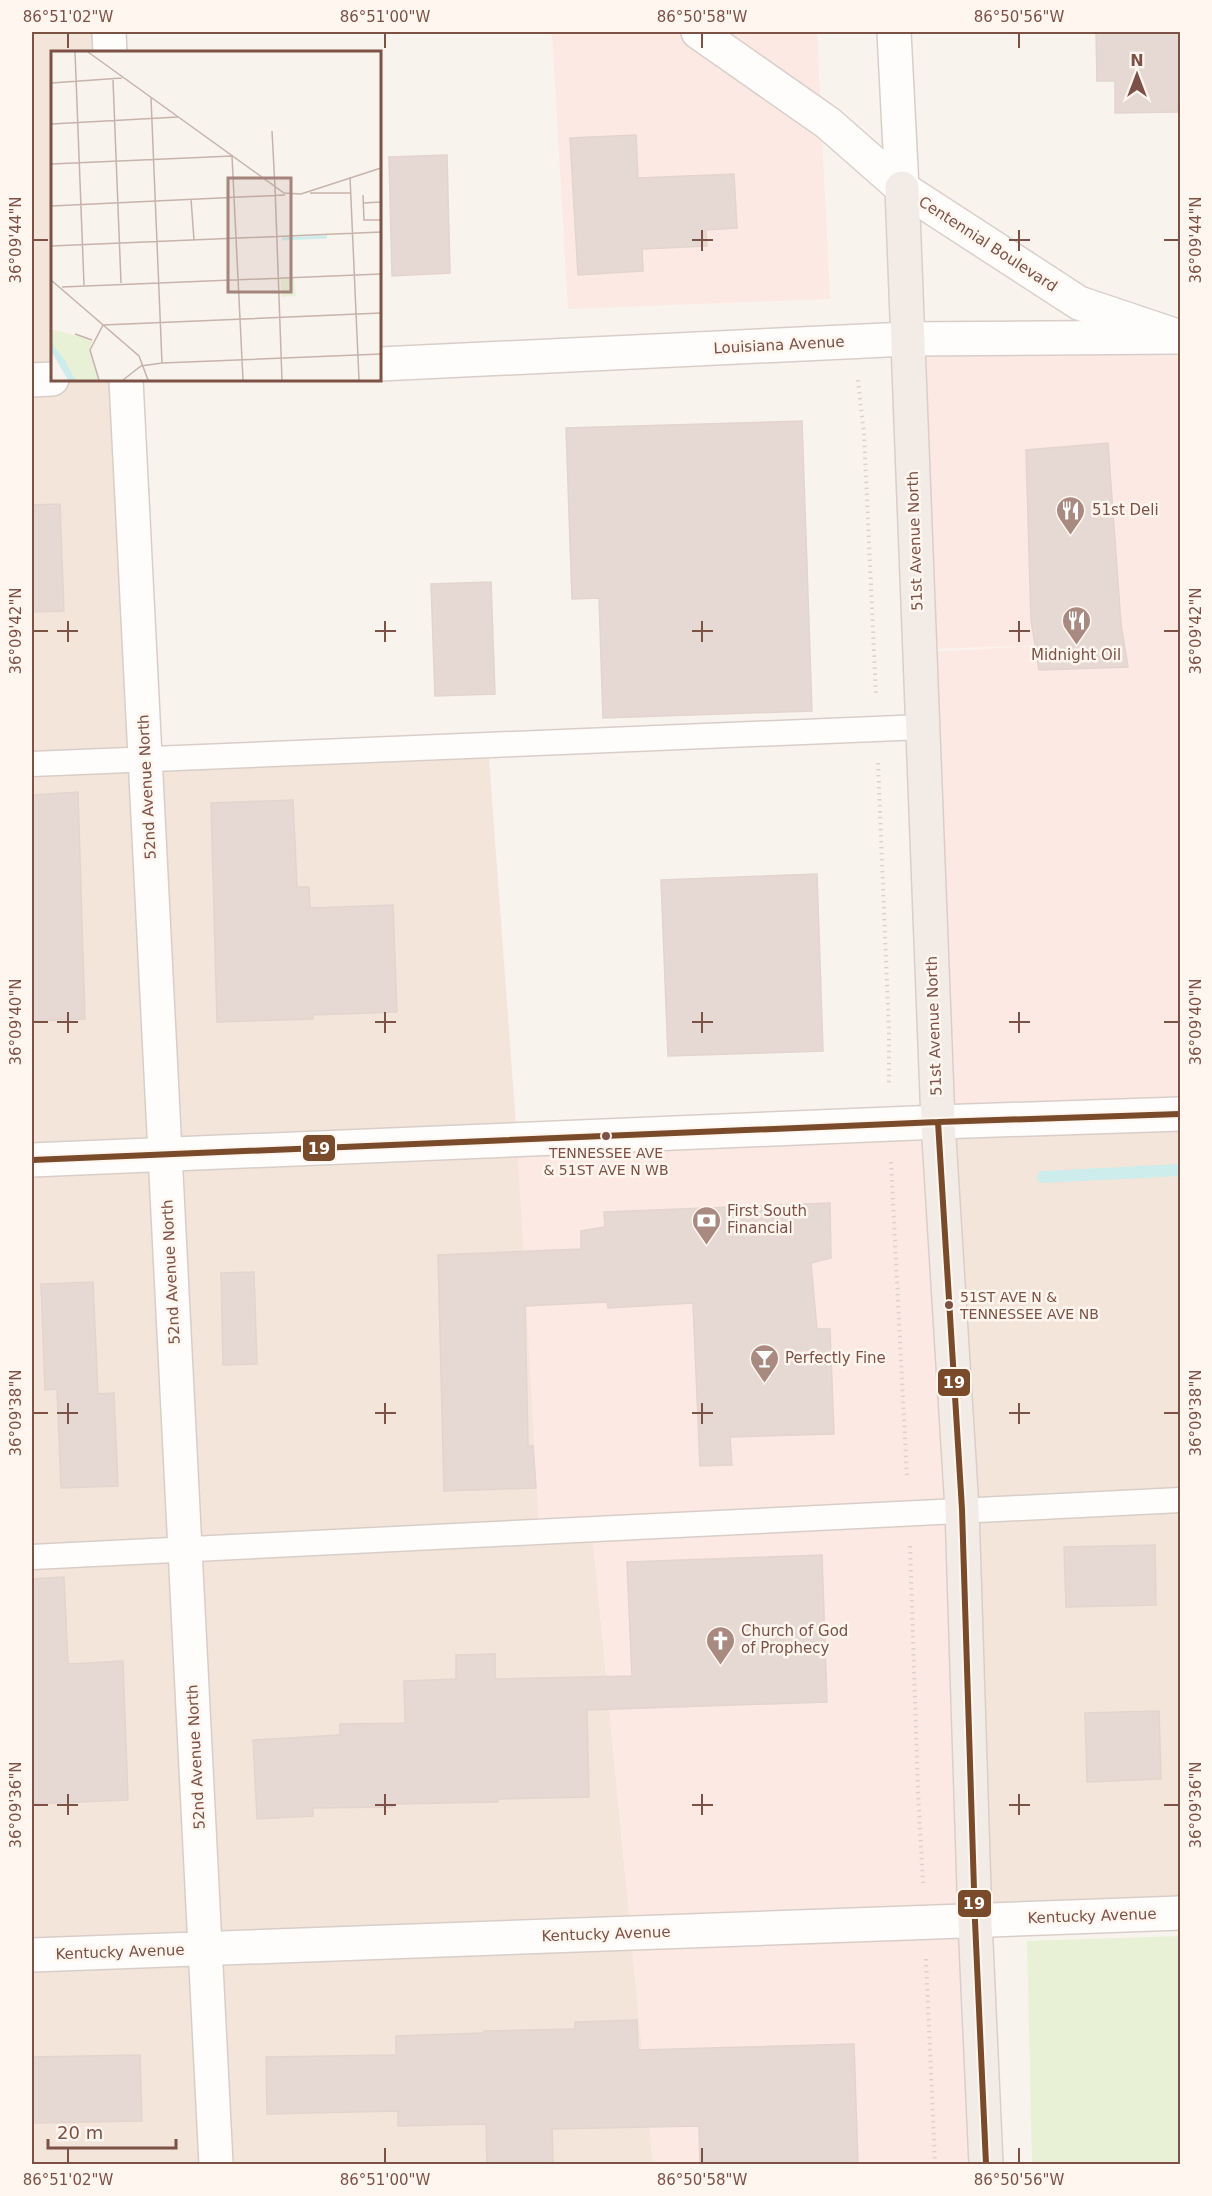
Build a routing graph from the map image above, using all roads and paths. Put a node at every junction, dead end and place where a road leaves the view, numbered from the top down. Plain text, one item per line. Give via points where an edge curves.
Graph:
1 (109, 32) edge
2 (698, 32) edge
3 (894, 32) edge
4 (110, 51) edge
5 (902, 188) junction
6 (1179, 337) edge
7 (907, 339) junction
8 (853, 342) junction
9 (381, 364) edge
10 (51, 379) edge
11 (32, 380) edge
12 (126, 381) edge
13 (922, 728) junction
14 (877, 729) junction
15 (146, 759) junction
16 (32, 764) edge
17 (1180, 1114) edge
18 (938, 1122) junction
19 (889, 1124) junction
20 (165, 1155) junction
21 (32, 1160) edge
22 (1180, 1500) edge
23 (962, 1509) junction
24 (909, 1512) junction
25 (185, 1550) junction
26 (32, 1557) edge
27 (1180, 1913) edge
28 (975, 1921) junction
29 (926, 1923) junction
30 (206, 1949) junction
31 (32, 1955) edge
32 (216, 2164) edge
33 (935, 2164) edge
34 (986, 2164) edge

1 - 4 street
2 - 5 street, Centennial Boulevard via 828,123
3 - 5 street, 51st Avenue North
5 - 6 street, Centennial Boulevard via 1079,303
5 - 7 main road, 51st Avenue North
6 - 7 street, Louisiana Avenue
7 - 8 street, Louisiana Avenue
7 - 13 main road, 51st Avenue North
8 - 9 street, Louisiana Avenue
8 - 14 path via 864,434
10 - 11 street
12 - 15 street, 52nd Avenue North
13 - 14 lane
13 - 18 main road, 51st Avenue North
14 - 15 lane
14 - 19 path
15 - 16 lane
15 - 20 street, 52nd Avenue North
17 - 18 street
18 - 19 street
18 - 23 main road, 51st Avenue North
19 - 20 street
19 - 24 path
20 - 21 street
20 - 25 street, 52nd Avenue North
22 - 23 lane
23 - 24 lane
23 - 28 main road, 51st Avenue North
24 - 25 lane
24 - 29 path
25 - 26 lane
25 - 30 street, 52nd Avenue North
27 - 28 street, Kentucky Avenue
28 - 29 street, Kentucky Avenue
28 - 34 main road, 51st Avenue North
29 - 30 street, Kentucky Avenue
29 - 33 path
30 - 31 street, Kentucky Avenue
30 - 32 street, 52nd Avenue North

